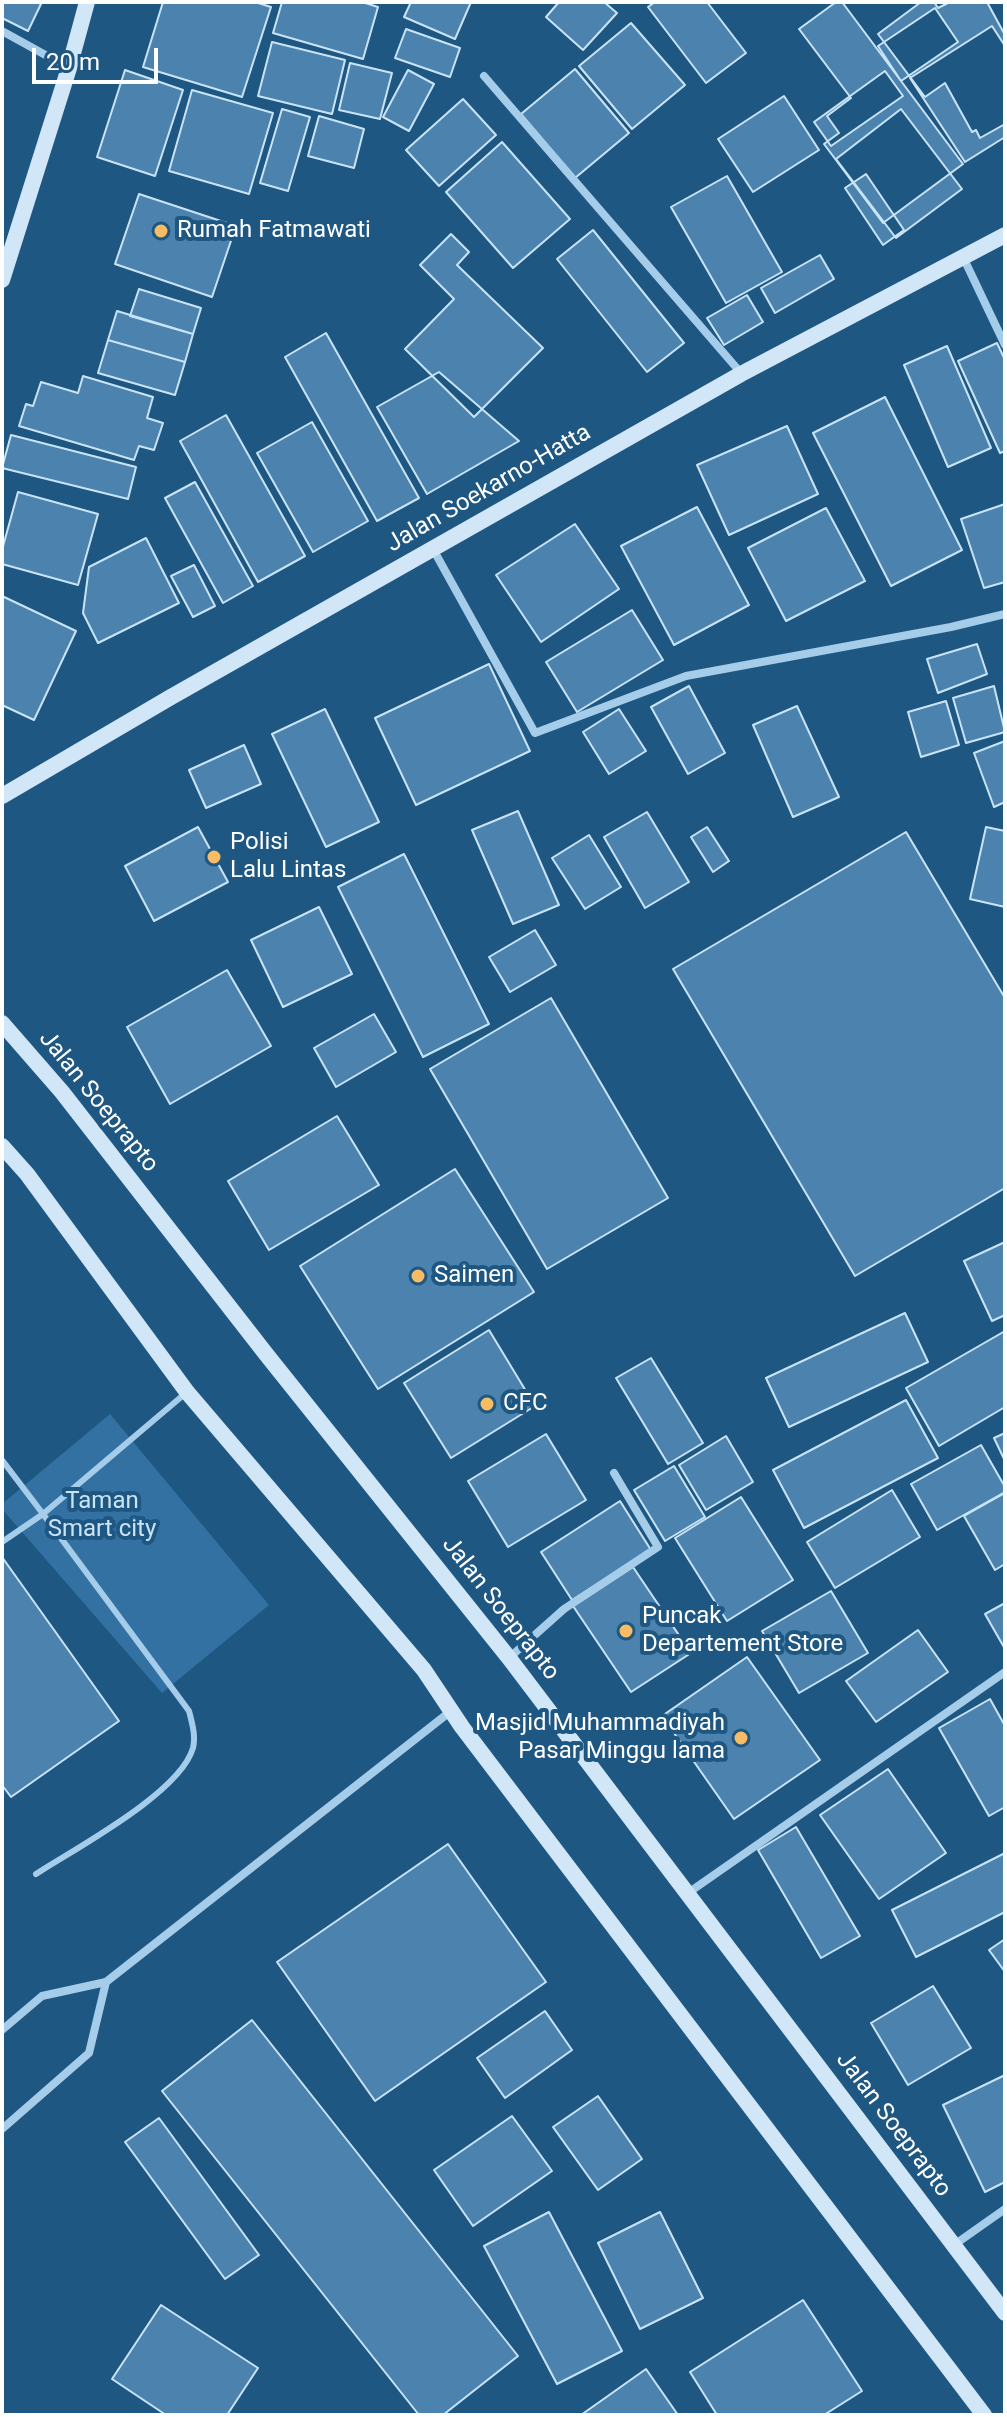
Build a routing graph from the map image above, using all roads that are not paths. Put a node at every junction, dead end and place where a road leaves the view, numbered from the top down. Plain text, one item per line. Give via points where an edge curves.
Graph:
1 (87, 2) edge
2 (2, 31) edge
3 (69, 68) junction
4 (484, 76) dead end
5 (1005, 235) edge
6 (964, 259) junction
7 (2, 280) edge
8 (1005, 345) edge
9 (741, 374) junction
10 (433, 549) junction
11 (1005, 614) edge
12 (2, 796) edge
13 (2, 1023) edge
14 (2, 1146) edge
15 (187, 1392) junction
16 (2, 1460) edge
17 (614, 1473) dead end
18 (43, 1514) junction
19 (2, 1542) edge
20 (509, 1658) junction
21 (1005, 1672) edge
22 (451, 1711) junction
23 (36, 1874) dead end
24 (688, 1893) junction
25 (106, 1982) junction
26 (2, 2030) edge
27 (2, 2129) edge
28 (1005, 2209) edge
29 (953, 2246) junction
30 (1005, 2313) edge
31 (984, 2415) edge

1 - 3 main road
2 - 3 street
3 - 7 main road
4 - 9 street
5 - 6 main road, Jalan Soekarno-Hatta
6 - 8 street
6 - 9 main road, Jalan Soekarno-Hatta
9 - 10 main road, Jalan Soekarno-Hatta
10 - 11 street via 535,733 686,676
10 - 12 main road, Jalan Soekarno-Hatta
13 - 20 main road, Jalan Soeprapto
14 - 15 main road
15 - 18 lane
15 - 22 main road via 424,1670
16 - 18 lane
17 - 20 street via 658,1547 564,1609
18 - 19 lane
18 - 23 lane via 189,1711 194,1732 193,1748 158,1793
20 - 24 main road, Jalan Soeprapto
21 - 24 street
22 - 25 street
22 - 31 main road
24 - 29 main road, Jalan Soeprapto
25 - 26 street via 42,1996
25 - 27 street via 89,2053
28 - 29 street
29 - 30 main road, Jalan Soeprapto

